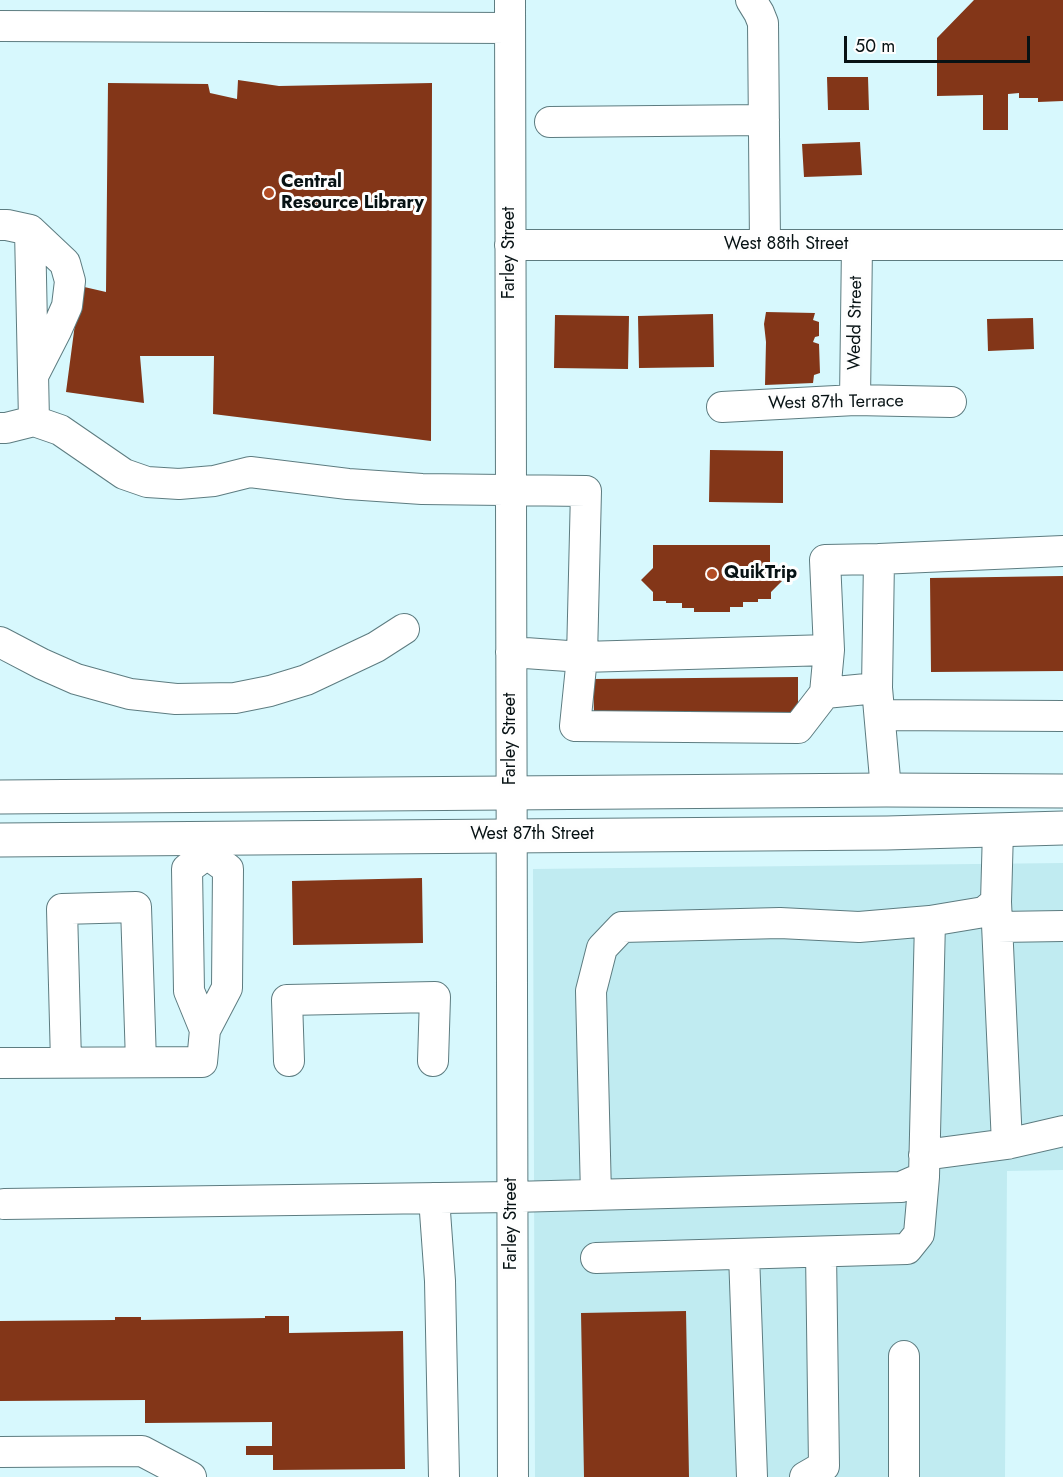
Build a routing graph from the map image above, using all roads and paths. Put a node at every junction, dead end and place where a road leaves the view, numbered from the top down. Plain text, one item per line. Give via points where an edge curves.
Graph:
1 (752, 0) edge
2 (510, 14) edge
3 (0, 26) edge
4 (764, 120) junction
5 (550, 122) dead end
6 (0, 225) edge
7 (30, 230) junction
8 (510, 245) junction
9 (765, 245) junction
10 (857, 245) junction
11 (1063, 245) edge
12 (33, 374) junction
13 (855, 400) junction
14 (951, 402) dead end
15 (722, 407) dead end
16 (34, 421) junction
17 (0, 428) edge
18 (510, 490) junction
19 (1063, 551) edge
20 (879, 558) junction
21 (404, 629) dead end
22 (0, 642) edge
23 (829, 650) junction
24 (511, 652) junction
25 (582, 657) junction
26 (825, 693) junction
27 (879, 702) junction
28 (1063, 716) edge
29 (886, 790) junction
30 (1063, 791) edge
31 (511, 793) junction
32 (0, 797) edge
33 (1063, 828) edge
34 (998, 830) junction
35 (511, 836) junction
36 (0, 840) edge
37 (207, 846) junction
38 (997, 914) junction
39 (930, 921) junction
40 (1063, 926) edge
41 (205, 1030) junction
42 (289, 1061) dead end
43 (433, 1061) dead end
44 (66, 1062) junction
45 (141, 1062) junction
46 (2, 1063) dead end
47 (1063, 1131) edge
48 (1007, 1144) junction
49 (924, 1166) junction
50 (596, 1195) junction
51 (512, 1197) junction
52 (434, 1198) junction
53 (4, 1204) dead end
54 (821, 1252) junction
55 (744, 1254) junction
56 (596, 1258) dead end
57 (904, 1356) dead end
58 (0, 1452) edge
59 (191, 1477) edge
60 (444, 1477) edge
61 (513, 1477) edge
62 (752, 1477) edge
63 (805, 1477) edge
64 (904, 1477) edge

1 - 4 street via 763,23
2 - 3 street
2 - 8 street, Farley Street
4 - 5 street
4 - 9 street
6 - 7 street
7 - 12 street
7 - 12 street via 65,263 70,281 67,306
8 - 9 street, West 88th Street
8 - 18 street, Farley Street
9 - 10 street, West 88th Street
10 - 11 street, West 88th Street
10 - 13 street, Wedd Street
12 - 16 street
13 - 14 street, West 87th Terrace
13 - 15 street, West 87th Terrace
16 - 17 street
16 - 18 street via 60,430 124,474 147,482 214,481 250,472 348,484
18 - 24 street, Farley Street
18 - 25 street via 586,491
19 - 20 street
20 - 23 street via 825,560
20 - 27 street
21 - 22 street via 376,647 306,680 235,698 176,699 130,694 76,679
23 - 25 street
23 - 26 street
24 - 25 street
24 - 31 street, Farley Street
25 - 26 street via 575,726 798,728
26 - 27 street
27 - 28 street
27 - 29 street
29 - 30 main road
29 - 31 main road
31 - 32 main road
31 - 35 street, Farley Street
33 - 34 main road, West 87th Street
34 - 35 main road, West 87th Street
34 - 38 street
35 - 37 main road, West 87th Street
35 - 51 street, Farley Street
36 - 37 main road, West 87th Street
37 - 41 street via 187,869 189,992
37 - 41 street via 228,869 227,988
38 - 39 street via 984,912
38 - 40 street
38 - 48 street
39 - 49 street
39 - 50 street via 860,927 780,923 622,927 602,948 591,991
41 - 45 street via 202,1062
42 - 43 street via 287,1000 435,997
44 - 45 street
44 - 45 street via 62,909 136,907
44 - 46 street
47 - 48 street
48 - 49 street
49 - 50 street via 901,1187
49 - 54 street via 919,1234 907,1249
50 - 51 street
51 - 52 street
51 - 61 street, Farley Street
52 - 53 street
52 - 60 street via 440,1281
54 - 55 street
54 - 63 street via 824,1466
55 - 56 street
55 - 62 street
57 - 64 street
58 - 59 street via 142,1451

